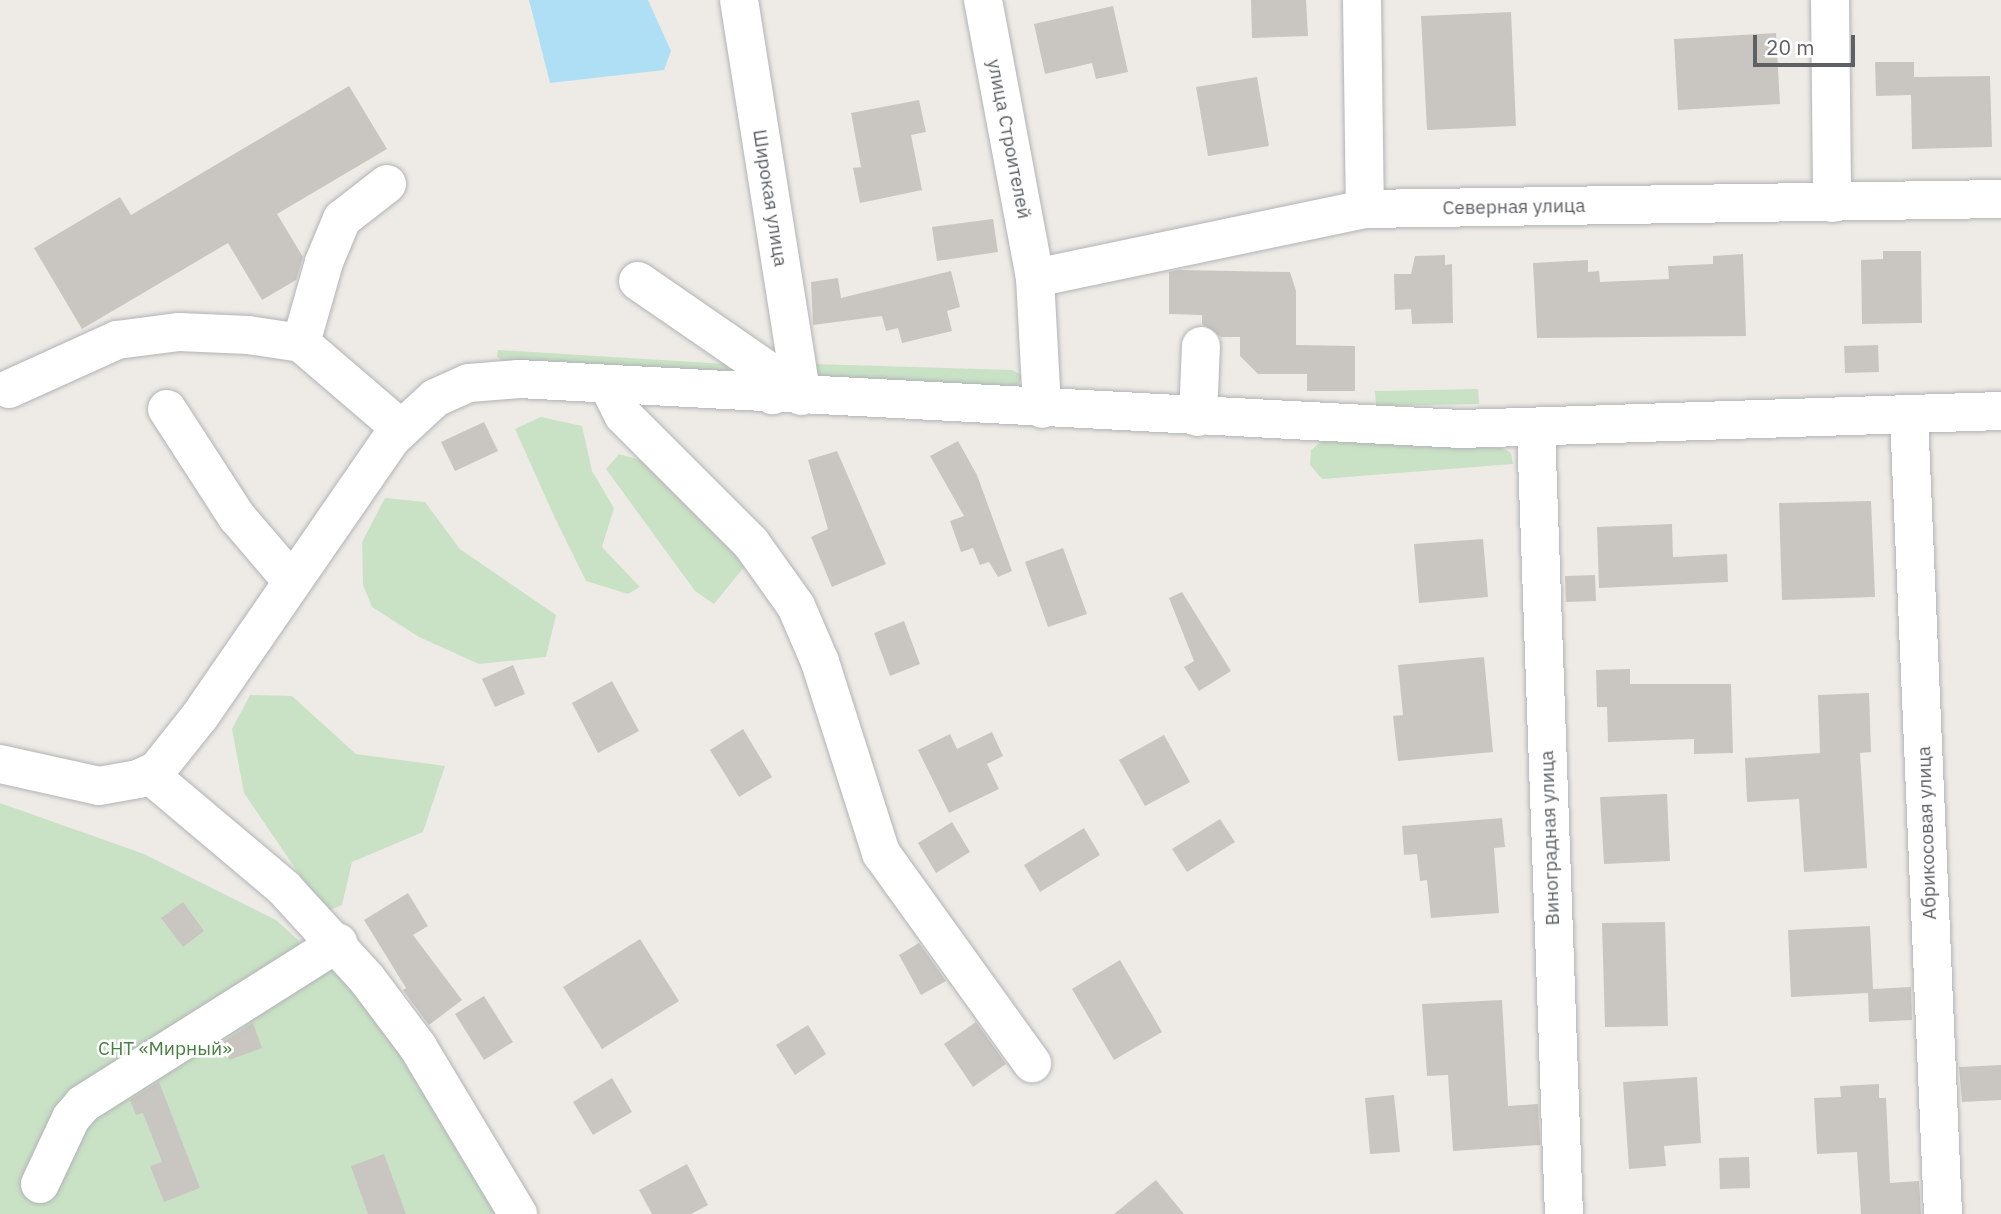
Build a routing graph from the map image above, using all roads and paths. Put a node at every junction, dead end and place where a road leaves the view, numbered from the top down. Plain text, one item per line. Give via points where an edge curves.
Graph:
1 (739, 0) edge
2 (983, 0) edge
3 (1362, 0) edge
4 (1830, 0) edge
5 (387, 184) dead end
6 (2001, 199) edge
7 (1832, 203) junction
8 (1365, 209) junction
9 (1035, 278) junction
10 (638, 281) dead end
11 (301, 343) junction
12 (1201, 346) dead end
13 (608, 385) junction
14 (9, 389) dead end
15 (787, 396) junction
16 (167, 409) dead end
17 (1042, 409) junction
18 (2001, 411) edge
19 (1198, 417) junction
20 (400, 428) junction
21 (1910, 434) junction
22 (1536, 445) junction
23 (290, 580) junction
24 (0, 764) edge
25 (150, 775) junction
26 (338, 943) junction
27 (1032, 1063) dead end
28 (40, 1184) dead end
29 (518, 1214) edge
30 (1564, 1214) edge
31 (1943, 1214) edge

1 - 15 street, Широкая улица
2 - 9 street, улица Строителей
3 - 8 street
4 - 7 street
5 - 11 street via 342,219 324,262
6 - 7 street, Северная улица
7 - 8 street, Северная улица
8 - 9 street, Северная улица
9 - 17 street, улица Строителей
10 - 15 street via 767,370
11 - 14 street via 179,332 117,340
11 - 20 street
12 - 19 street
13 - 15 street
13 - 20 street via 519,379 469,383 435,398
13 - 27 street via 623,415 751,543 796,606 820,662 881,853
15 - 17 street
16 - 23 street via 237,517
17 - 19 street
18 - 21 street
19 - 22 street
20 - 23 street
21 - 22 street
21 - 31 street, Абрикосовая улица
22 - 30 street, Виноградная улица
23 - 25 street via 200,716
24 - 25 street via 88,785 119,784
25 - 26 street via 284,888
26 - 28 street via 83,1104 71,1118
26 - 29 street via 418,1047

